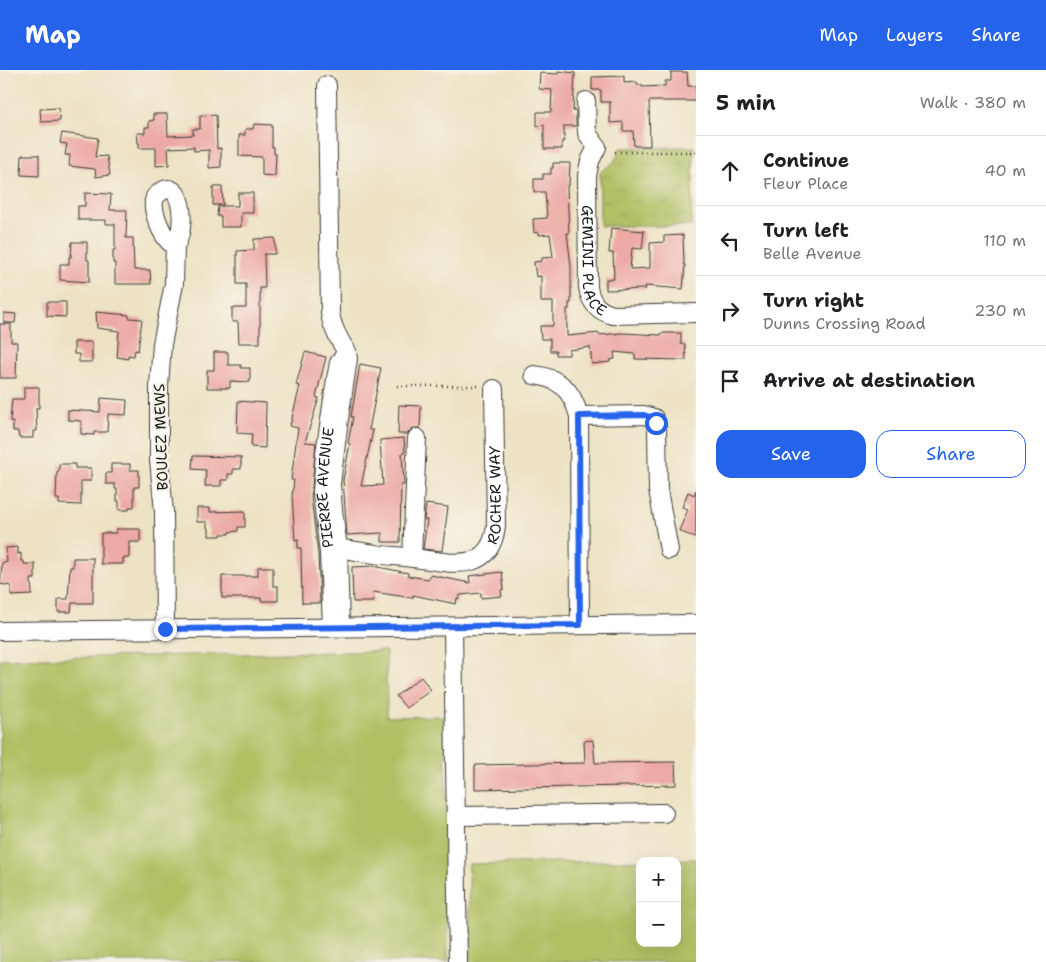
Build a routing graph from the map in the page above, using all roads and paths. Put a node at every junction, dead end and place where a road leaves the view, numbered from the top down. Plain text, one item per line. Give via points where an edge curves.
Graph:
1 (327, 85) dead end
2 (586, 101) dead end
3 (615, 152) dead end
4 (696, 152) edge
5 (175, 246) dead end
6 (696, 313) edge
7 (534, 375) dead end
8 (397, 386) dead end
9 (487, 387) joint
10 (579, 416) junction
11 (417, 438) dead end
12 (333, 548) junction
13 (669, 550) dead end
14 (412, 558) junction
15 (696, 624) edge
16 (580, 625) junction
17 (336, 627) junction
18 (453, 627) junction
19 (165, 629) junction
20 (0, 631) edge
21 (664, 813) dead end
22 (457, 816) junction
23 (458, 962) edge

1 - 12 street, PIERRE AVENUE via 330,313 348,359 331,484
2 - 6 street, GEMINI PLACE via 587,132 597,147 587,176 588,287 592,300 601,310 613,314
3 - 4 path
5 - 19 street, BOULEZ MEWS via 174,284 163,338 159,386
7 - 10 street via 551,378 572,394
8 - 9 path
9 - 14 street, ROCHER WAY via 496,526 494,539 490,548 478,558 463,563
10 - 13 street via 644,415 654,418 658,490
10 - 16 street
11 - 14 street
12 - 14 street, ROCHER WAY
12 - 17 street, PIERRE AVENUE
15 - 16 street
16 - 18 street
17 - 18 street
17 - 19 street
18 - 22 street
19 - 20 street
21 - 22 street
22 - 23 street

